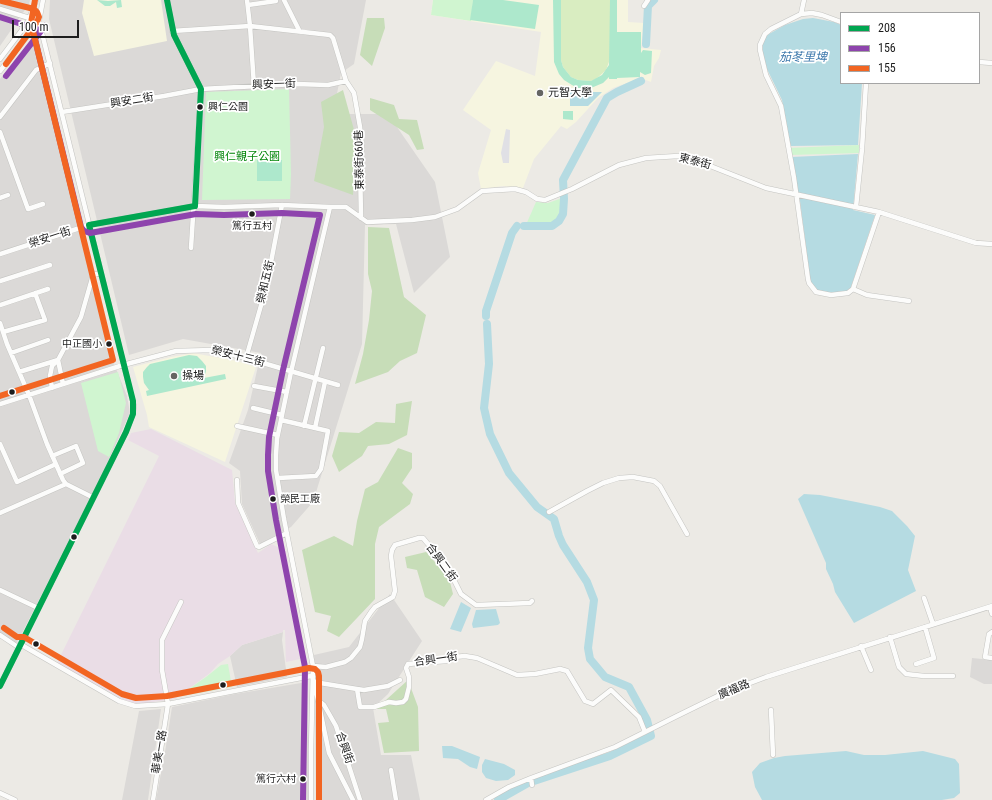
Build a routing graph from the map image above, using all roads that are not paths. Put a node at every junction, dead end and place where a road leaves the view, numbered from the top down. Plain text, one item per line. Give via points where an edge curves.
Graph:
1 (36, 0) edge
2 (43, 0) edge
3 (167, 0) edge
4 (284, 0) edge
5 (648, 0) edge
6 (804, 0) edge
7 (276, 1) dead end
8 (248, 2) edge
9 (644, 6) dead end
10 (0, 9) edge
11 (801, 14) junction
12 (30, 17) junction
13 (39, 20) junction
14 (840, 22) edge
15 (250, 26) junction
16 (172, 31) junction
17 (300, 32) junction
18 (0, 59) edge
19 (980, 62) edge
20 (50, 63) junction
21 (992, 63) edge
22 (0, 71) edge
23 (346, 81) junction
24 (866, 84) edge
25 (254, 86) junction
26 (201, 89) junction
27 (62, 112) junction
28 (0, 117) edge
29 (0, 132) edge
30 (8, 195) dead end
31 (796, 195) junction
32 (0, 198) edge
33 (43, 204) dead end
34 (282, 204) junction
35 (195, 206) junction
36 (330, 206) junction
37 (856, 207) junction
38 (879, 212) junction
39 (361, 218) junction
40 (89, 225) junction
41 (992, 244) edge
42 (191, 248) dead end
43 (0, 254) edge
44 (50, 265) dead end
45 (101, 273) junction
46 (0, 281) edge
47 (48, 289) dead end
48 (853, 289) junction
49 (35, 293) junction
50 (909, 301) dead end
51 (0, 305) edge
52 (0, 323) edge
53 (3, 332) junction
54 (48, 340) dead end
55 (323, 348) dead end
56 (11, 353) junction
57 (246, 358) junction
58 (58, 360) junction
59 (123, 365) junction
60 (19, 372) junction
61 (291, 372) junction
62 (315, 379) junction
63 (326, 382) junction
64 (63, 384) junction
65 (338, 385) dead end
66 (254, 386) dead end
67 (52, 388) junction
68 (287, 392) junction
69 (29, 395) junction
70 (0, 404) edge
71 (253, 408) dead end
72 (282, 415) junction
73 (281, 420) junction
74 (237, 426) dead end
75 (304, 426) junction
76 (315, 428) junction
77 (278, 435) junction
78 (0, 444) edge
79 (52, 456) junction
80 (56, 464) junction
81 (60, 474) junction
82 (278, 478) junction
83 (237, 480) dead end
84 (66, 484) junction
85 (92, 497) junction
86 (549, 512) dead end
87 (0, 513) edge
88 (287, 533) junction
89 (687, 534) dead end
90 (0, 590) edge
91 (924, 598) dead end
92 (532, 601) dead end
93 (181, 602) dead end
94 (991, 606) edge
95 (38, 608) junction
96 (992, 614) edge
97 (934, 624) junction
98 (925, 627) junction
99 (992, 632) edge
100 (0, 636) edge
101 (890, 638) junction
102 (20, 644) junction
103 (861, 646) junction
104 (992, 658) edge
105 (916, 664) dead end
106 (313, 666) junction
107 (871, 670) dead end
108 (312, 676) junction
109 (953, 676) dead end
110 (400, 680) dead end
111 (314, 682) junction
112 (0, 686) edge
113 (357, 689) junction
114 (318, 701) junction
115 (168, 704) junction
116 (771, 710) dead end
117 (645, 732) junction
118 (773, 755) dead end
119 (391, 770) dead end
120 (531, 778) junction
121 (532, 785) dead end
122 (0, 794) edge
123 (15, 800) edge
124 (153, 800) edge
125 (311, 800) edge
126 (353, 800) edge
127 (360, 800) edge
128 (396, 800) edge
129 (486, 800) edge

1 - 12 street
2 - 13 street
3 - 16 street
4 - 17 street
5 - 9 street
6 - 11 street
7 - 8 street
8 - 15 street
10 - 12 street
11 - 14 street via 812,12
11 - 31 street via 771,29 760,44 766,75 781,106
12 - 13 street
12 - 18 street
13 - 20 street
13 - 22 street
15 - 16 street
15 - 17 street
15 - 25 street
16 - 26 street
17 - 23 street, 東泰街660巷 via 330,35 335,41
19 - 21 street
20 - 27 street
20 - 28 street via 36,70
23 - 25 street, 興安一街 via 328,85
23 - 39 street, 東泰街660巷 via 354,93 360,127
24 - 37 street
25 - 26 street, 興安一街
26 - 27 street, 興安二街
26 - 35 street
27 - 40 street
29 - 33 street via 28,209
30 - 32 street
31 - 37 street, 東泰街
31 - 39 street, 東泰街 via 766,188 690,158 678,156 646,158 619,165 545,200 536,199 526,192 515,189 482,191 457,209 435,217 376,222 367,222
31 - 48 street via 809,283 816,292 831,295
34 - 35 street, 榮安一街
34 - 36 street, 榮安一街
34 - 57 street, 榮和五街 via 266,288
35 - 40 street, 榮安一街
35 - 42 street
36 - 39 street, 榮安一街 via 346,207
36 - 61 street
37 - 38 street
38 - 41 street via 965,240
38 - 48 street
40 - 43 street, 榮安一街
40 - 45 street
44 - 46 street
45 - 58 street via 93,275 81,317
45 - 59 street
47 - 49 street
48 - 50 street via 867,295
49 - 51 street
49 - 53 street via 45,320
52 - 53 street
53 - 56 street
54 - 56 street
55 - 62 street
56 - 60 street
57 - 59 street, 榮安十三街 via 212,350 182,350
57 - 61 street, 榮安十三街
58 - 60 street
58 - 64 street
58 - 67 street via 52,366
59 - 64 street, 榮安十三街
59 - 85 street via 133,400 133,414
60 - 69 street
61 - 62 street, 榮安十三街
61 - 68 street
62 - 63 street, 榮安十三街
62 - 75 street
63 - 65 street, 榮安十三街
63 - 76 street
64 - 67 street, 榮安十三街
66 - 68 street
67 - 69 street, 榮安十三街
68 - 72 street
69 - 70 street, 榮安十三街
69 - 79 street
71 - 72 street
72 - 73 street
73 - 75 street
73 - 77 street
74 - 77 street
75 - 76 street
76 - 82 street via 328,431 321,468 316,476
77 - 82 street
78 - 80 street via 17,482
79 - 80 street
79 - 81 street via 76,446 77,448 83,463
80 - 81 street
81 - 84 street
82 - 88 street
83 - 88 street via 238,503 257,546
84 - 85 street
84 - 87 street
85 - 95 street
86 - 89 street via 603,483 633,477 654,481 660,486
88 - 106 street
90 - 95 street
91 - 97 street
92 - 106 street, 合興二街 via 476,605 461,594 451,574 423,538 413,539 395,545 392,550 395,591 393,597 376,607 365,621 360,647 345,662
93 - 115 street, 華美一路 via 162,640 162,670
94 - 96 street
94 - 97 street, 廣福路
95 - 102 street
97 - 98 street, 廣福路
98 - 101 street, 廣福路
98 - 105 street via 934,658
99 - 104 street via 989,634 985,657
100 - 102 street via 18,647
101 - 103 street, 廣福路
101 - 109 street via 900,667 906,674
102 - 112 street
102 - 115 street via 119,701 135,706
103 - 107 street
103 - 117 street, 廣福路 via 726,692
106 - 108 street
108 - 111 street
108 - 115 street
108 - 125 street
110 - 113 street via 388,686
111 - 113 street
111 - 114 street
113 - 117 street, 合興一街 via 360,707 403,702 408,694 408,664 446,661 454,657 477,658 517,675 560,669 567,671 585,701 593,704 611,690 639,717
114 - 126 street via 329,753
114 - 127 street, 合興街 via 324,705 336,726
115 - 124 street, 華美一路
116 - 118 street
117 - 120 street, 廣福路 via 615,748
119 - 128 street
120 - 121 street
120 - 129 street, 廣福路
122 - 123 street

